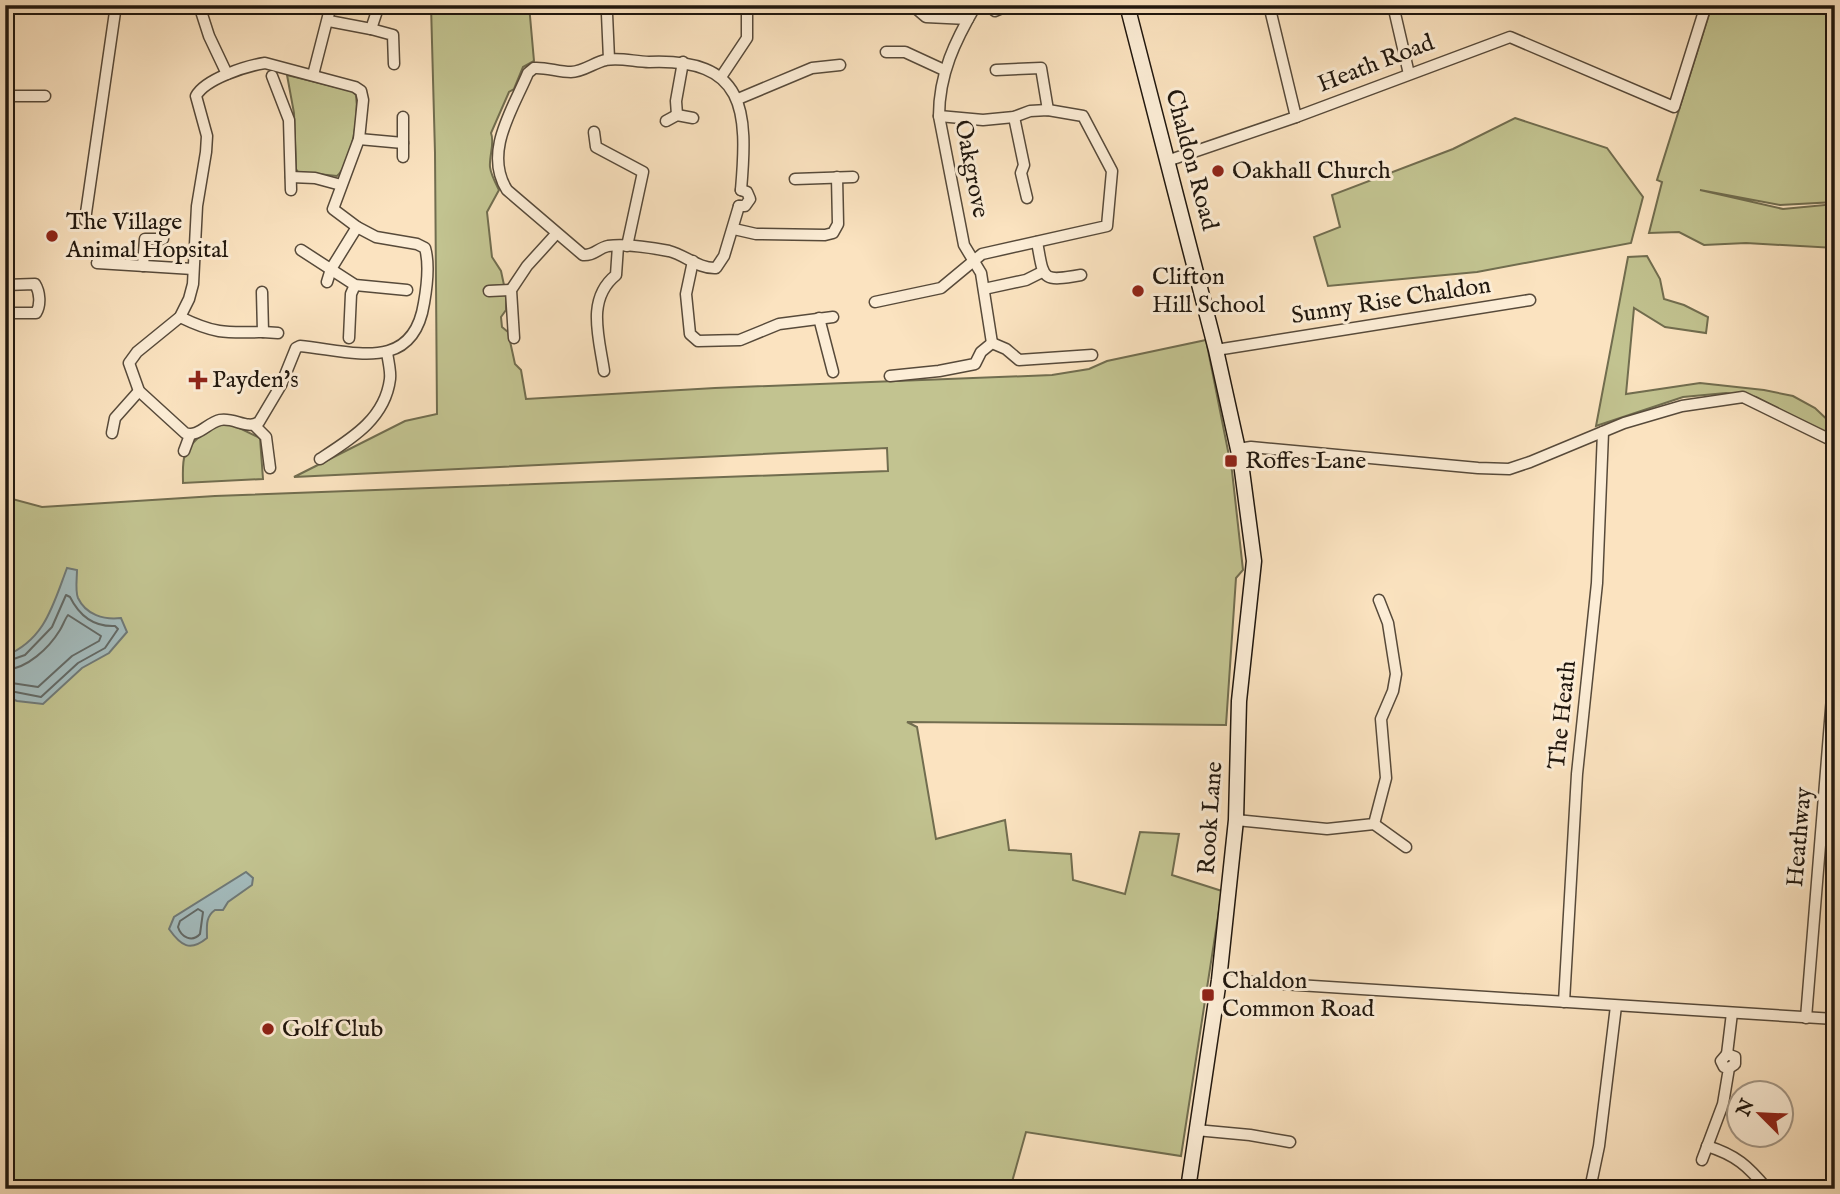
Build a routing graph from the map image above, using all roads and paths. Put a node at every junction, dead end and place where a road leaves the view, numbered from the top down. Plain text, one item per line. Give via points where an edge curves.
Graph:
1 (116, 5) edge
2 (199, 5) edge
3 (331, 5) edge
4 (379, 5) edge
5 (604, 5) edge
6 (747, 5) edge
7 (912, 5) edge
8 (976, 5) edge
9 (988, 5) edge
10 (1009, 5) edge
11 (1127, 5) edge
12 (1269, 5) edge
13 (1393, 5) edge
14 (1706, 5) edge
15 (968, 19) junction
16 (329, 21) junction
17 (371, 29) junction
18 (886, 52) dead end
19 (609, 59) junction
20 (683, 62) junction
21 (394, 64) dead end
22 (840, 65) dead end
23 (944, 70) junction
24 (996, 70) dead end
25 (227, 74) junction
26 (1409, 74) junction
27 (313, 75) junction
28 (272, 76) dead end
29 (721, 78) junction
30 (5, 96) edge
31 (45, 96) dead end
32 (738, 99) junction
33 (1048, 110) junction
34 (677, 115) junction
35 (939, 116) junction
36 (403, 117) dead end
37 (1014, 117) junction
38 (1296, 117) junction
39 (693, 118) dead end
40 (666, 121) dead end
41 (594, 132) dead end
42 (359, 139) junction
43 (403, 143) junction
44 (403, 157) dead end
45 (1167, 161) junction
46 (291, 177) junction
47 (837, 177) junction
48 (853, 177) dead end
49 (795, 179) dead end
50 (341, 185) junction
51 (291, 190) dead end
52 (1027, 198) dead end
53 (85, 220) dead end
54 (356, 227) junction
55 (734, 229) junction
56 (556, 234) junction
57 (163, 239) dead end
58 (1037, 242) junction
59 (622, 246) junction
60 (301, 250) dead end
61 (974, 260) junction
62 (692, 261) junction
63 (97, 263) dead end
64 (144, 265) junction
65 (193, 269) junction
66 (331, 269) junction
67 (1042, 272) junction
68 (1080, 275) dead end
69 (327, 282) dead end
70 (5, 285) edge
71 (355, 285) junction
72 (984, 289) junction
73 (407, 290) dead end
74 (511, 290) junction
75 (489, 291) dead end
76 (262, 292) dead end
77 (1530, 300) dead end
78 (874, 302) dead end
79 (582, 304) dead end
80 (595, 306) junction
81 (5, 313) edge
82 (180, 317) junction
83 (833, 317) dead end
84 (819, 318) junction
85 (263, 332) junction
86 (278, 332) dead end
87 (349, 338) dead end
88 (514, 338) dead end
89 (992, 343) junction
90 (1216, 350) junction
91 (387, 352) junction
92 (1093, 355) dead end
93 (604, 371) dead end
94 (833, 372) dead end
95 (890, 376) dead end
96 (139, 391) junction
97 (254, 425) junction
98 (1603, 432) junction
99 (112, 433) dead end
100 (190, 435) junction
101 (1835, 442) edge
102 (1238, 449) junction
103 (184, 451) dead end
104 (320, 459) dead end
105 (270, 468) dead end
106 (1379, 600) dead end
107 (1835, 660) edge
108 (1236, 820) junction
109 (1374, 824) junction
110 (1406, 848) dead end
111 (1219, 980) junction
112 (1564, 1002) junction
113 (1616, 1006) junction
114 (1732, 1013) junction
115 (1806, 1018) junction
116 (1835, 1019) edge
117 (1196, 1130) junction
118 (1290, 1142) dead end
119 (1707, 1146) junction
120 (1702, 1160) dead end
121 (1188, 1189) edge
122 (1590, 1189) edge
123 (1767, 1189) edge

1 - 53 street
2 - 25 street
3 - 16 street
4 - 17 street
5 - 19 street
6 - 29 street via 753,18 747,38
7 - 15 street via 926,17
8 - 15 street, Oakgrove
9 - 10 street via 996,11
11 - 45 main road, Chaldon Road
12 - 38 street
13 - 26 street
14 - 26 street, Heath Road via 1674,107 1510,37
15 - 23 street, Oakgrove
16 - 17 street
16 - 27 street
17 - 21 street via 393,35
18 - 23 street via 905,52
19 - 20 street
19 - 56 street via 573,72 534,68 499,143 499,178
20 - 29 street
20 - 34 street
22 - 32 street via 812,68
23 - 35 street, Oakgrove
24 - 33 street via 1041,68
25 - 27 street via 265,63
25 - 65 street via 196,96 207,136
26 - 38 street, Heath Road
27 - 42 street via 361,91
28 - 46 street via 289,120
29 - 32 street
30 - 31 street
32 - 55 street via 744,150 741,190 733,198 739,206
33 - 37 street
33 - 58 street via 1083,116 1112,171 1107,226
34 - 39 street
34 - 40 street
35 - 37 street
35 - 61 street, Oakgrove via 964,245
36 - 43 street
37 - 52 street
38 - 45 street, Heath Road
41 - 59 street via 596,147 643,172
42 - 43 street
42 - 50 street
43 - 44 street
45 - 90 main road, Chaldon Road
46 - 50 street
46 - 51 street
47 - 48 street
47 - 49 street
47 - 55 street via 838,224 833,233 756,234
50 - 54 street via 333,209
54 - 66 street
54 - 91 street via 376,237 417,244 425,248 427,256 422,322 414,337
55 - 62 street via 716,268
56 - 59 street via 583,255
56 - 74 street
57 - 64 street via 145,239
58 - 61 street via 982,254
58 - 67 street
59 - 62 street via 670,251
59 - 80 street via 616,275 606,283
60 - 66 street
61 - 72 street, Oakgrove
61 - 78 street via 941,288
62 - 84 street via 686,294 690,334 698,341 740,340 779,324
63 - 64 street
64 - 65 street
65 - 82 street via 189,299
66 - 69 street
66 - 71 street
67 - 68 street via 1055,280
67 - 72 street
70 - 81 street via 35,284 39,298 36,313
71 - 73 street
71 - 87 street
72 - 89 street, Oakgrove
74 - 75 street
74 - 88 street
76 - 85 street
77 - 90 street, Sunny Rise Chaldon
79 - 80 street
80 - 93 street
82 - 85 street via 220,333
82 - 96 street via 129,363
83 - 84 street
84 - 94 street
85 - 86 street
89 - 92 street via 1019,360
89 - 95 street via 975,364
90 - 102 main road, Chaldon Road
91 - 97 street via 296,348 281,385
91 - 104 street via 391,377 374,419
96 - 99 street via 115,418
96 - 100 street
97 - 100 street via 228,419 207,424
97 - 105 street via 266,437
98 - 101 street via 1682,406 1743,397
98 - 102 street via 1510,469
98 - 112 street, The Heath via 1597,583 1577,774
100 - 103 street
102 - 108 main road, Rook Lane via 1254,561 1238,701
106 - 109 street via 1388,622 1396,674 1381,719 1386,778
107 - 115 street, Heathway
108 - 109 street via 1327,829
108 - 111 main road, Rook Lane
109 - 110 street
111 - 112 street
111 - 117 main road, Rook Lane
112 - 113 street
113 - 114 street
113 - 122 street
114 - 115 street
114 - 119 street via 1727,1054 1721,1061 1729,1068 1723,1104
115 - 116 street
117 - 118 street
117 - 121 main road, Rook Lane
119 - 120 street
119 - 123 street via 1732,1154

